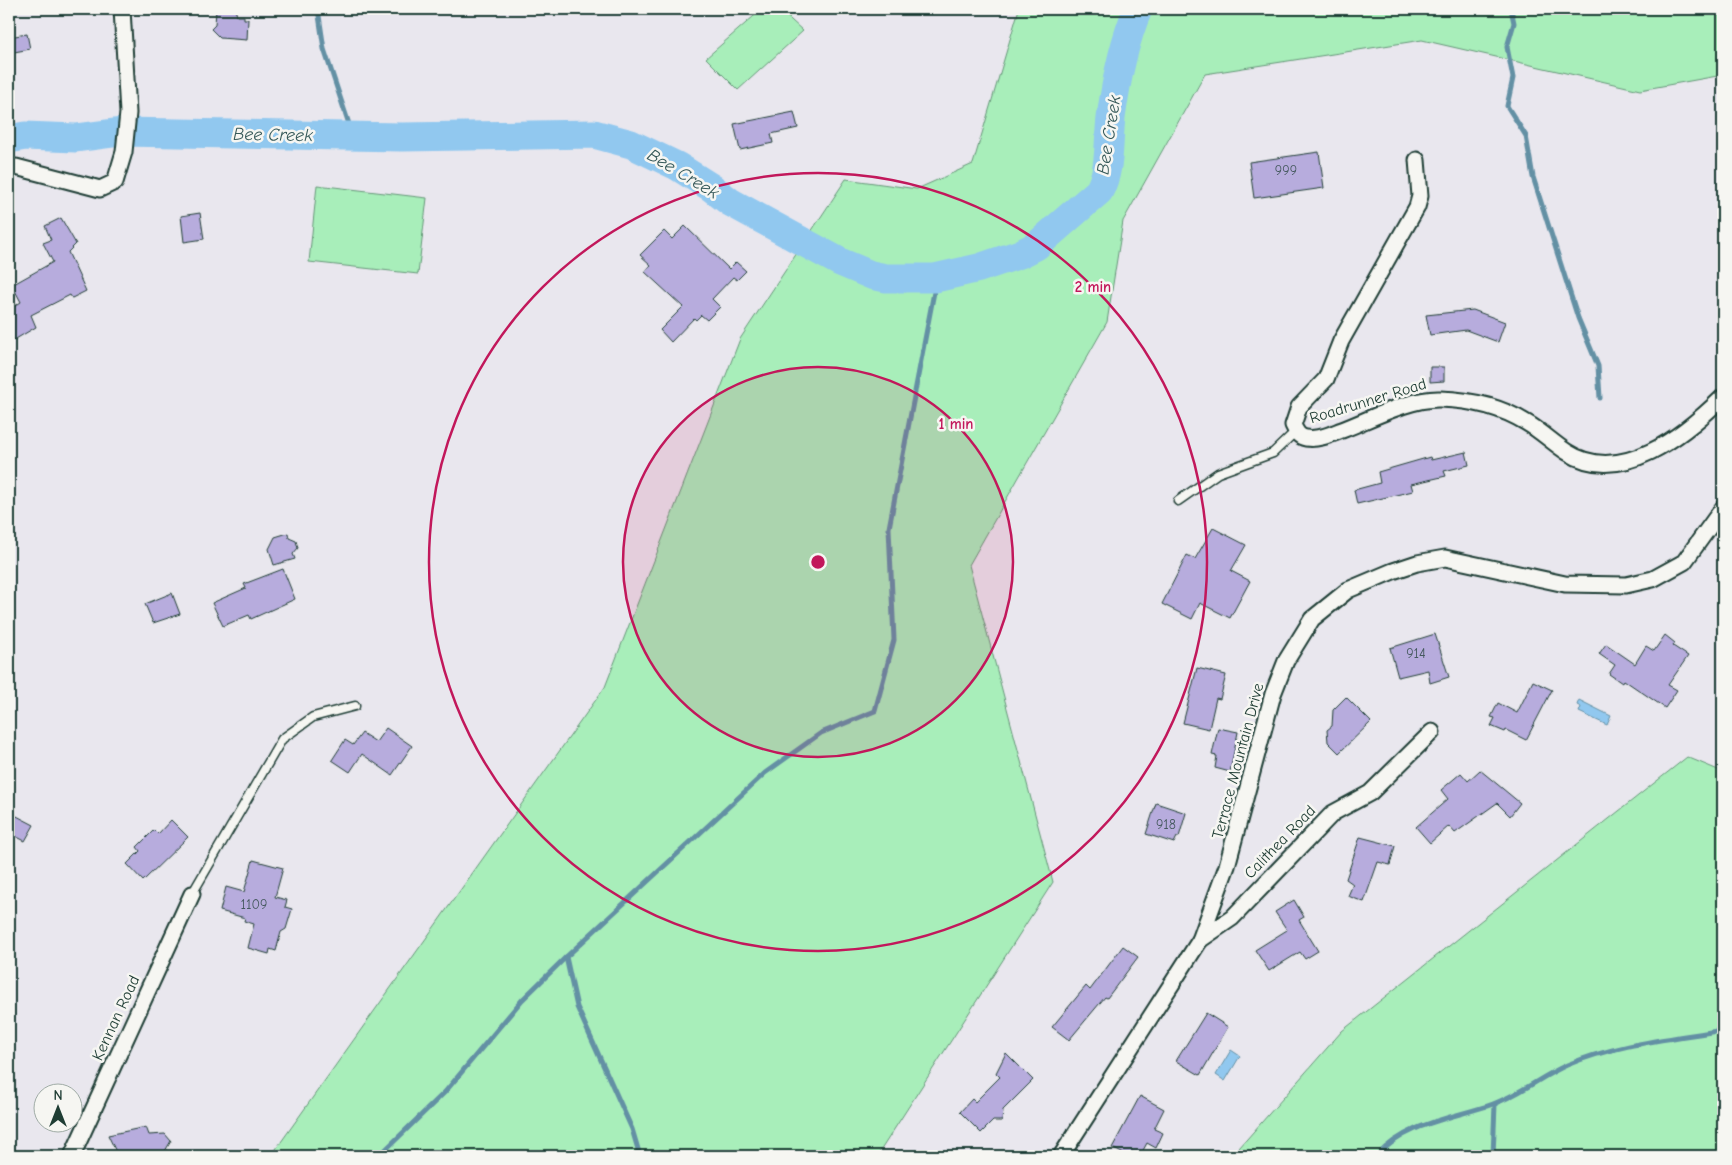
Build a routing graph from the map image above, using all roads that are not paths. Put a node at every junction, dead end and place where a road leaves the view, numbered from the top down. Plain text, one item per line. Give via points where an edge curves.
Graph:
1 (122, 9) edge
2 (1417, 160) dead end
3 (9, 170) edge
4 (1723, 397) edge
5 (1296, 431) junction
6 (1178, 501) dead end
7 (1723, 508) edge
8 (355, 706) dead end
9 (1432, 732) dead end
10 (192, 894) joint
11 (1200, 940) junction
12 (72, 1156) edge
13 (1061, 1156) edge

1 - 3 street via 128,122 115,182 100,189 16,167
2 - 5 street, Roadrunner Road via 1420,196 1417,207 1344,335 1326,379 1299,407 1293,425
4 - 5 street, Roadrunner Road via 1693,425 1648,453 1606,464 1586,461 1568,453 1527,422 1474,401 1437,398 1403,406 1322,438 1305,438
5 - 6 lane via 1273,453 1218,473
7 - 11 street, Terrace Mountain Drive via 1684,562 1644,581 1626,585 1565,584 1445,558 1393,571 1348,590 1328,604 1299,638 1272,694 1227,866
8 - 10 lane via 313,717 282,739
9 - 11 street, Calithea Road via 1370,794 1333,813 1232,918
10 - 12 street, Kennan Road
11 - 13 street, Terrace Mountain Drive

